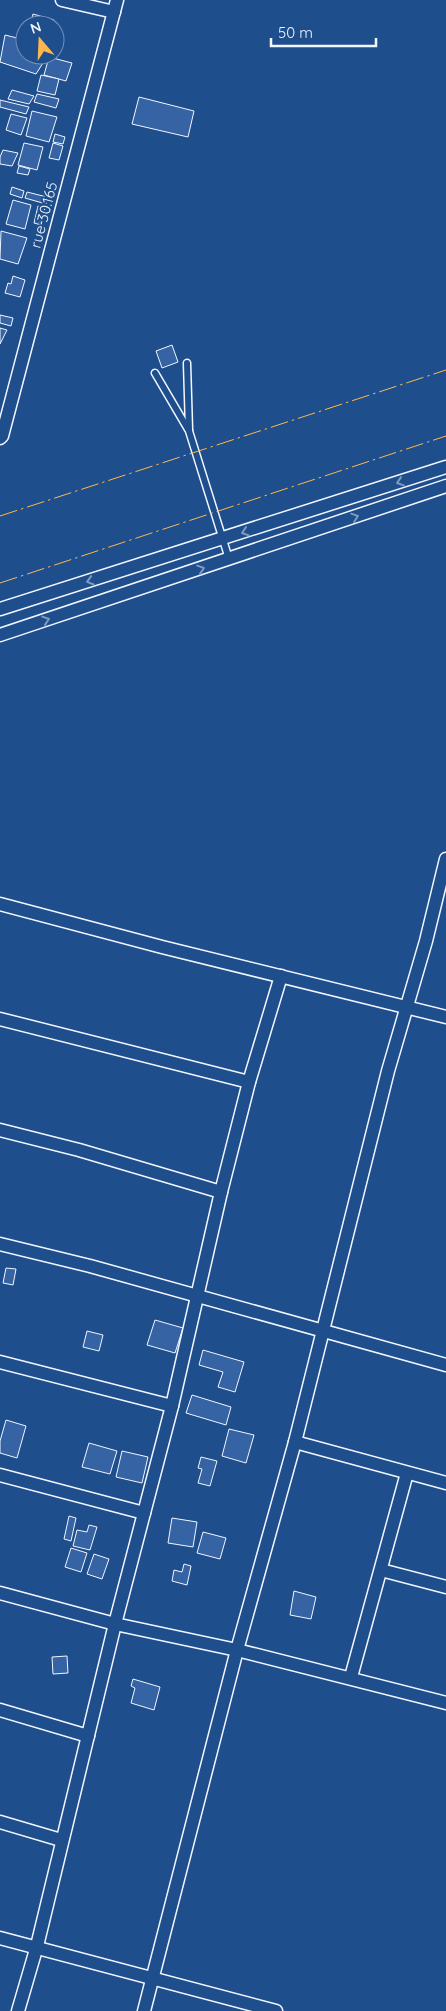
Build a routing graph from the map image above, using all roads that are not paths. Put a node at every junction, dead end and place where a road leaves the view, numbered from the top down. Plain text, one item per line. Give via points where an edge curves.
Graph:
1 (62, 0) edge
2 (115, 6) edge
3 (187, 363) dead end
4 (155, 373) dead end
5 (189, 431) junction
6 (0, 438) edge
7 (446, 467) edge
8 (446, 486) edge
9 (223, 539) junction
10 (229, 559) junction
11 (0, 609) edge
12 (0, 635) edge
13 (446, 859) edge
14 (441, 900) edge
15 (0, 904) edge
16 (281, 976) junction
17 (406, 1008) junction
18 (446, 1017) edge
19 (0, 1018) edge
20 (249, 1082) junction
21 (0, 1130) edge
22 (221, 1192) junction
23 (0, 1244) edge
24 (197, 1295) junction
25 (322, 1330) junction
26 (0, 1362) edge
27 (446, 1366) edge
28 (172, 1406) junction
29 (295, 1442) junction
30 (407, 1472) junction
31 (0, 1475) edge
32 (446, 1483) edge
33 (144, 1513) junction
34 (381, 1570) junction
35 (446, 1588) edge
36 (0, 1593) edge
37 (115, 1624) junction
38 (237, 1650) junction
39 (351, 1677) junction
40 (446, 1703) edge
41 (0, 1710) edge
42 (88, 1736) junction
43 (0, 1822) edge
44 (62, 1840) junction
45 (0, 1938) edge
46 (37, 1946) junction
47 (154, 1978) junction
48 (268, 2010) edge
49 (18, 2011) edge
50 (144, 2011) edge

1 - 2 street
2 - 6 street, rue 30.165
3 - 5 lane
4 - 5 lane
5 - 9 lane
7 -> 9 street
10 -> 8 street
9 - 10 lane
9 -> 11 street
12 -> 10 street
13 - 14 street
14 - 17 street
15 - 16 street
16 - 17 street
16 - 20 street
17 - 18 street
17 - 25 street
19 - 20 street
20 - 22 street
21 - 22 street
22 - 24 street
23 - 24 street
24 - 25 street
24 - 28 street
25 - 27 street
25 - 29 street
26 - 28 street
28 - 33 street
29 - 30 street
29 - 38 street
30 - 32 street
30 - 34 street
31 - 33 street
33 - 37 street
34 - 35 street
34 - 39 street
36 - 37 street
37 - 38 street
37 - 42 street
38 - 39 street
38 - 47 street
39 - 40 street
41 - 42 street
42 - 44 street
43 - 44 street
44 - 46 street
45 - 46 street
46 - 47 street
46 - 49 street
47 - 48 street
47 - 50 street

